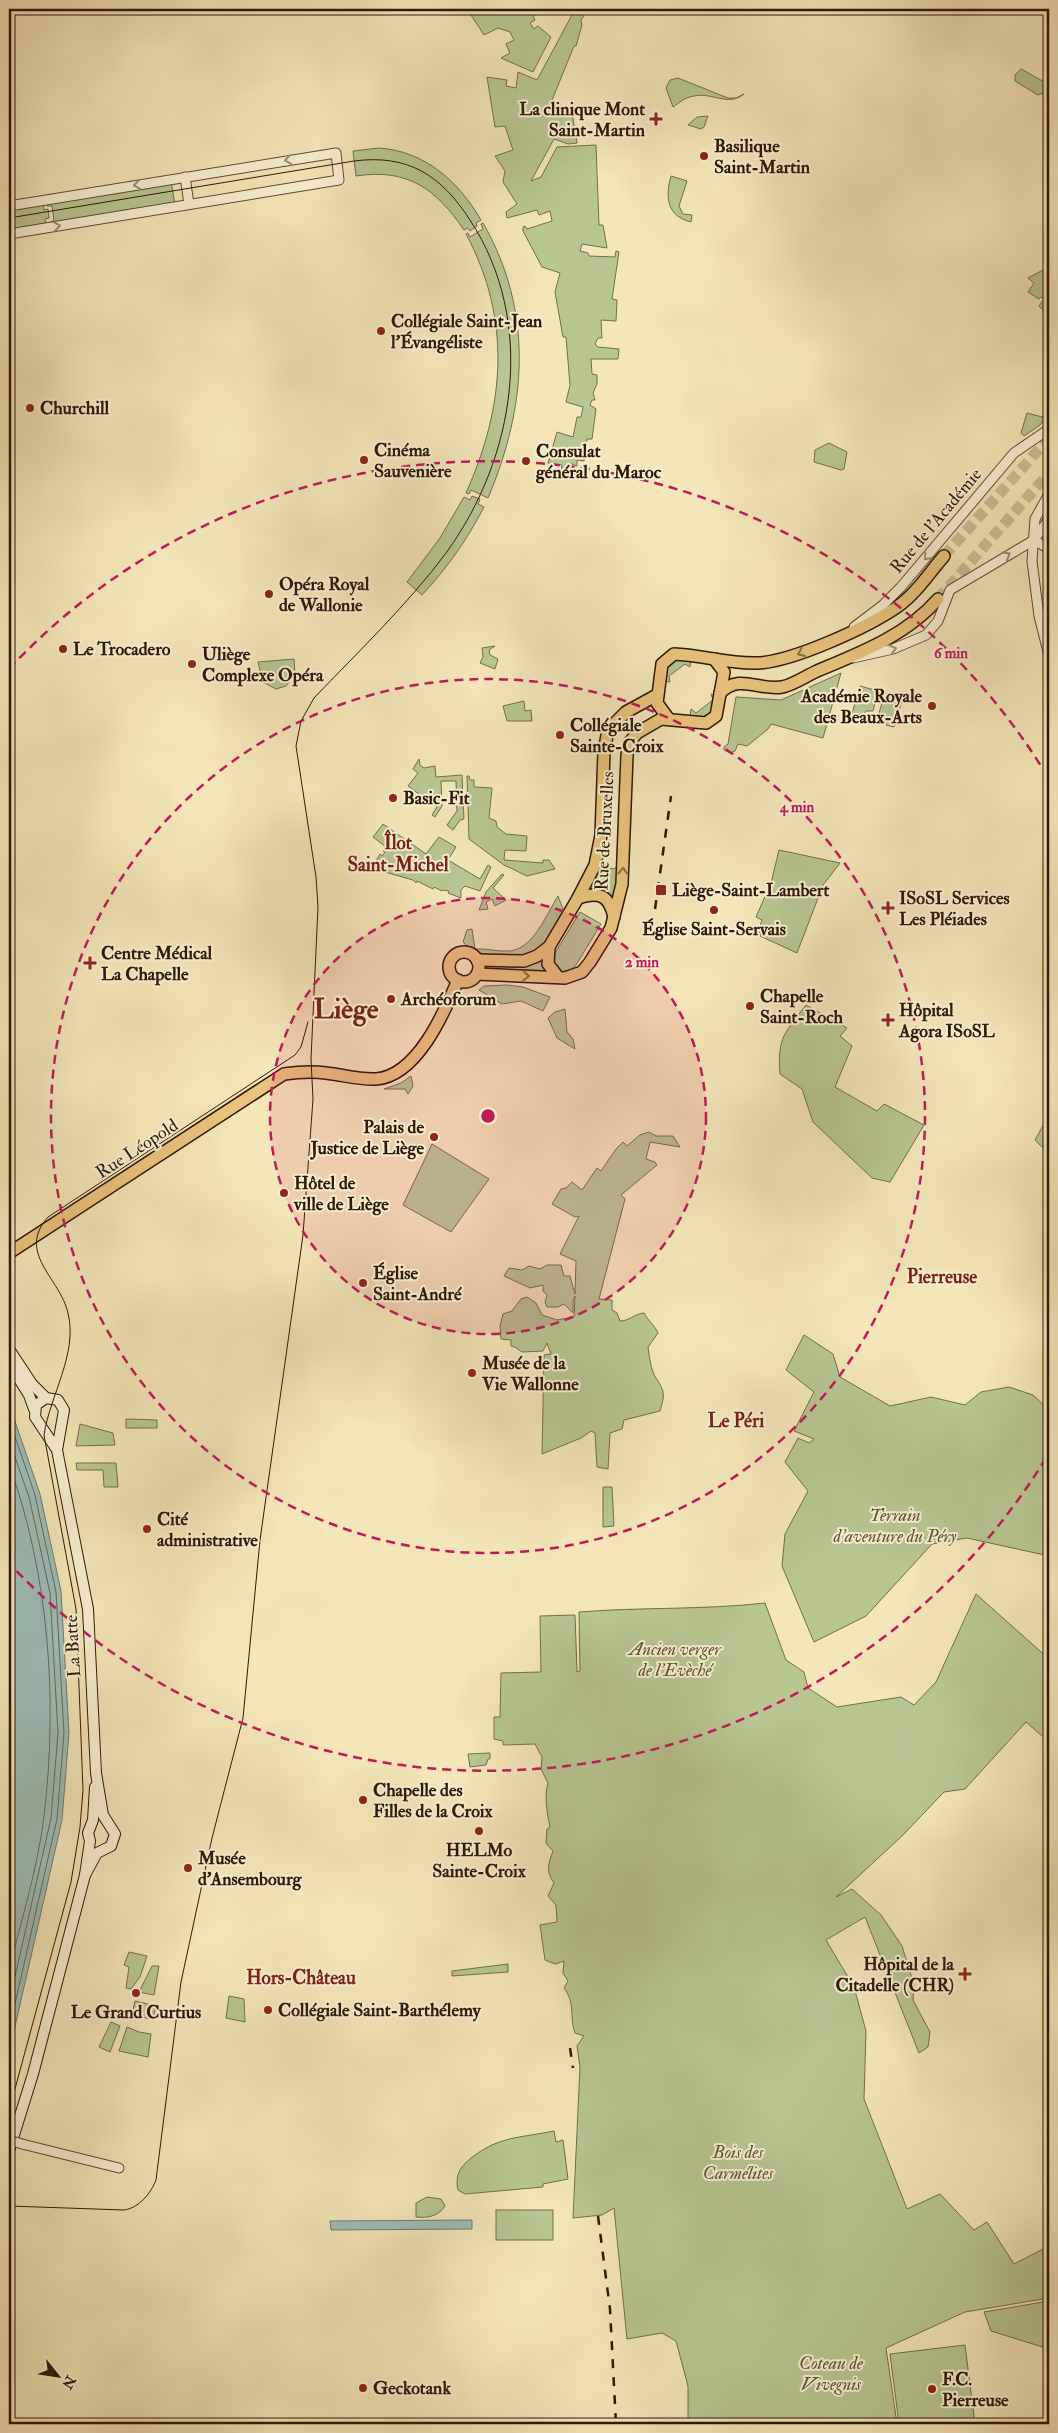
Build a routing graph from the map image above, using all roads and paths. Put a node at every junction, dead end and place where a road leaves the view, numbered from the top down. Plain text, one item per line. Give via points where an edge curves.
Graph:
1 (185, 177) junction
2 (189, 204) junction
3 (9, 206) edge
4 (9, 234) edge
5 (1049, 429) edge
6 (1049, 494) edge
7 (1049, 519) edge
8 (1034, 540) junction
9 (1049, 550) edge
10 (944, 556) tunnel mouth
11 (938, 599) tunnel mouth
12 (846, 633) junction
13 (1049, 656) edge
14 (714, 659) junction
15 (846, 659) junction
16 (720, 693) junction
17 (657, 695) junction
18 (668, 718) junction
19 (578, 898) junction
20 (615, 919) junction
21 (549, 947) junction
22 (477, 960) junction
23 (477, 974) junction
24 (558, 977) junction
25 (458, 980) junction
26 (9, 1253) edge
27 (9, 1349) edge
28 (9, 1363) edge
29 (46, 1398) junction
30 (34, 1409) junction
31 (61, 1422) junction
32 (42, 1427) junction
33 (58, 1450) junction
34 (96, 1773) junction
35 (108, 1824) junction
36 (92, 1826) junction
37 (90, 1841) junction
38 (104, 1849) junction
39 (85, 1875) junction
40 (9, 2140) edge
41 (9, 2151) edge
42 (115, 2167) dead end

1 - 2 street
2 -> 1 street via 339,180 336,152
1 -> 3 street
4 -> 2 street
5 -> 12 street, Rue de l'Académie via 1014,453 901,588
6 - 8 street via 1035,519
7 - 8 street
8 - 9 street
8 - 13 street via 1032,561 1036,600
15 -> 8 street via 893,649 920,638 938,621 950,590
10 - 12 main road via 897,607
11 - 15 main road via 910,625
12 -> 14 main road via 778,661 747,663
14 - 16 main road via 724,672
14 - 17 main road via 674,654 662,664
15 - 16 main road via 782,687 734,684
16 - 18 main road via 716,716 706,723
17 - 18 main road via 657,702
17 - 19 main road, Rue de Bruxelles via 626,712 608,730 599,845 595,866
20 -> 18 main road, Rue de Bruxelles via 624,872 628,747 637,733 660,719
19 - 20 main road via 591,894 604,898 611,904
19 - 21 main road, Rue de Bruxelles
20 - 24 main road, Rue de Bruxelles via 582,972 573,977
21 - 22 main road, Rue de Bruxelles via 524,961
21 - 24 main road via 548,964
22 - 23 main road
22 - 25 main road via 464,952 452,957 450,972
23 -> 24 main road, Rue de Bruxelles
23 - 25 main road via 468,981
25 - 26 main road, Rue Léopold via 426,1041 410,1063 397,1074 376,1079 325,1073 284,1074
27 - 29 main road via 32,1384
28 - 30 main road
29 - 30 main road
29 - 31 main road via 58,1400 63,1406
30 - 32 main road via 36,1421
31 - 32 main road via 55,1427
31 - 33 main road
32 - 33 main road
33 - 34 main road, La Batte via 88,1609
34 - 35 main road, La Batte
34 - 36 main road, La Batte
35 - 36 main road via 100,1822
35 - 38 main road via 114,1830 115,1838 111,1846
36 - 37 main road via 88,1833
37 - 38 main road via 95,1848
37 - 39 main road
38 - 39 main road via 93,1859
39 - 41 main road via 33,2074
40 - 42 street, bridge

